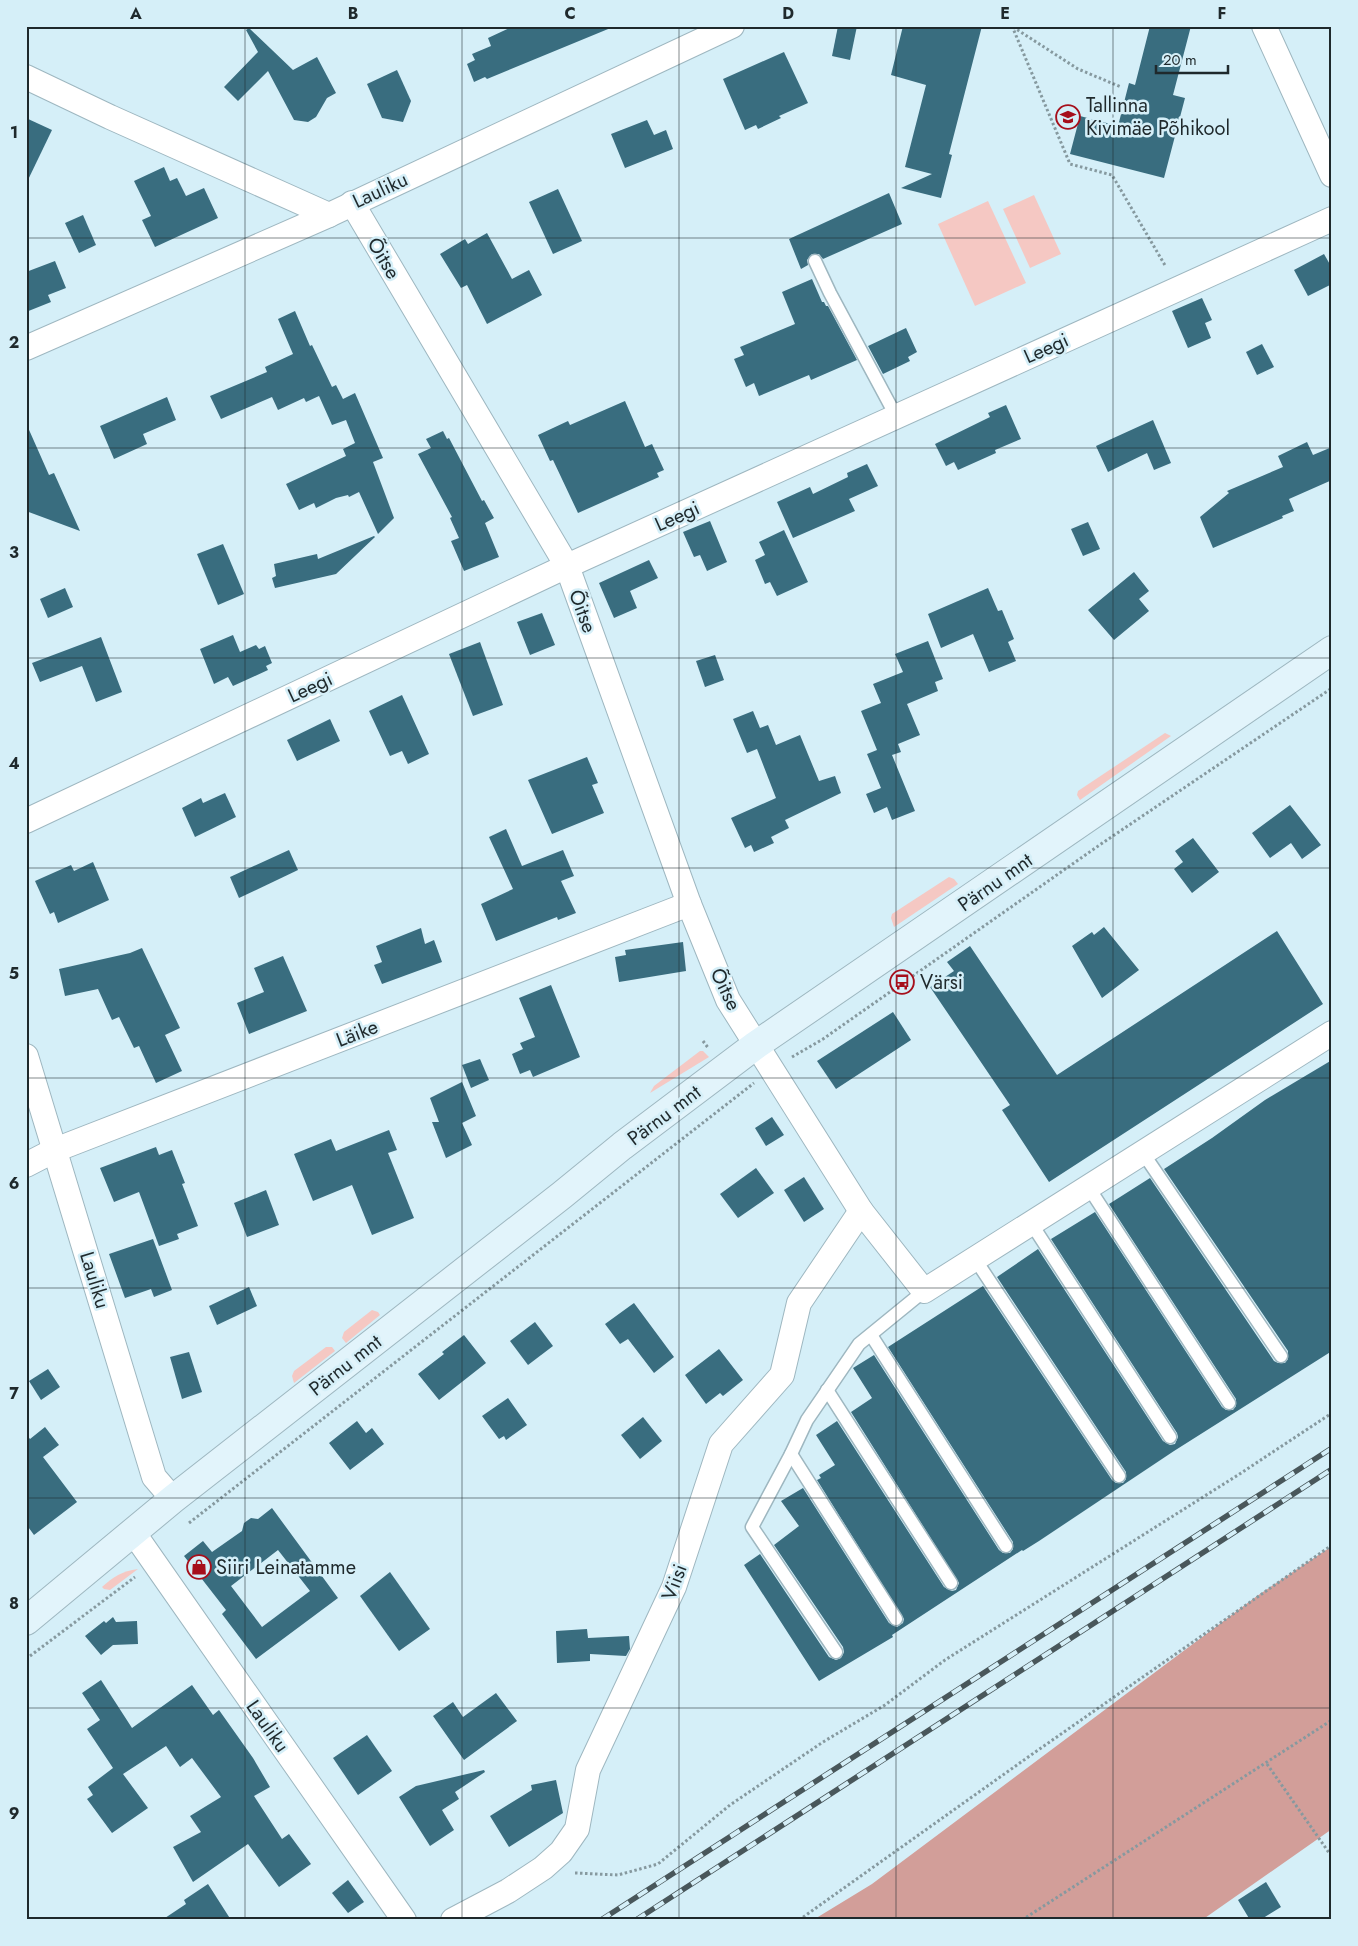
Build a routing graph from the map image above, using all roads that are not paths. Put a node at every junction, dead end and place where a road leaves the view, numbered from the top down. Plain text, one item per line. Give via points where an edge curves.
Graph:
1 (732, 26) edge
2 (1264, 26) edge
3 (26, 77) edge
4 (1332, 175) edge
5 (352, 203) junction
6 (329, 215) junction
7 (1332, 219) edge
8 (815, 261) dead end
9 (26, 348) edge
10 (896, 416) junction
11 (567, 566) junction
12 (1332, 650) edge
13 (26, 822) edge
14 (689, 904) junction
15 (1332, 1033) edge
16 (756, 1046) junction
17 (26, 1056) edge
18 (55, 1150) junction
19 (1143, 1153) junction
20 (26, 1165) edge
21 (1090, 1188) junction
22 (862, 1211) junction
23 (1031, 1224) junction
24 (974, 1259) junction
25 (924, 1291) junction
26 (871, 1335) junction
27 (1281, 1356) dead end
28 (827, 1390) junction
29 (1229, 1403) dead end
30 (1170, 1437) dead end
31 (792, 1454) junction
32 (1119, 1476) dead end
33 (173, 1499) junction
34 (133, 1532) junction
35 (1006, 1546) dead end
36 (951, 1582) dead end
37 (896, 1619) dead end
38 (26, 1621) edge
39 (836, 1652) dead end
40 (404, 1920) edge
41 (453, 1920) edge

1 - 5 street, Lauliku
2 - 4 street
3 - 6 street
5 - 6 street, Lauliku
5 - 11 street, Õitse
6 - 9 street, Lauliku
7 - 10 street, Leegi
8 - 10 lane
10 - 11 street, Leegi
11 - 13 street, Leegi
11 - 14 street, Õitse
12 - 16 main road, Pärnu mnt
14 - 16 street, Õitse via 728,1000
14 - 18 street, Läike
15 - 19 street
16 - 22 street
16 - 33 main road, Pärnu mnt via 622,1146
17 - 18 street, Lauliku
18 - 20 street, Läike
18 - 33 street, Lauliku via 154,1477
19 - 21 street
19 - 27 lane
21 - 23 street
21 - 29 lane
22 - 25 street
22 - 41 street, Viisi via 799,1304 782,1375 721,1444 674,1587 588,1770 577,1829 561,1852 543,1868
23 - 24 street
23 - 30 lane
24 - 25 street
24 - 32 lane
25 - 26 lane
26 - 28 lane via 859,1344
26 - 35 lane
28 - 31 lane via 807,1420
28 - 36 lane
31 - 37 lane
31 - 39 lane via 752,1527
33 - 34 main road, Pärnu mnt
34 - 38 main road, Pärnu mnt
34 - 40 street, Lauliku

